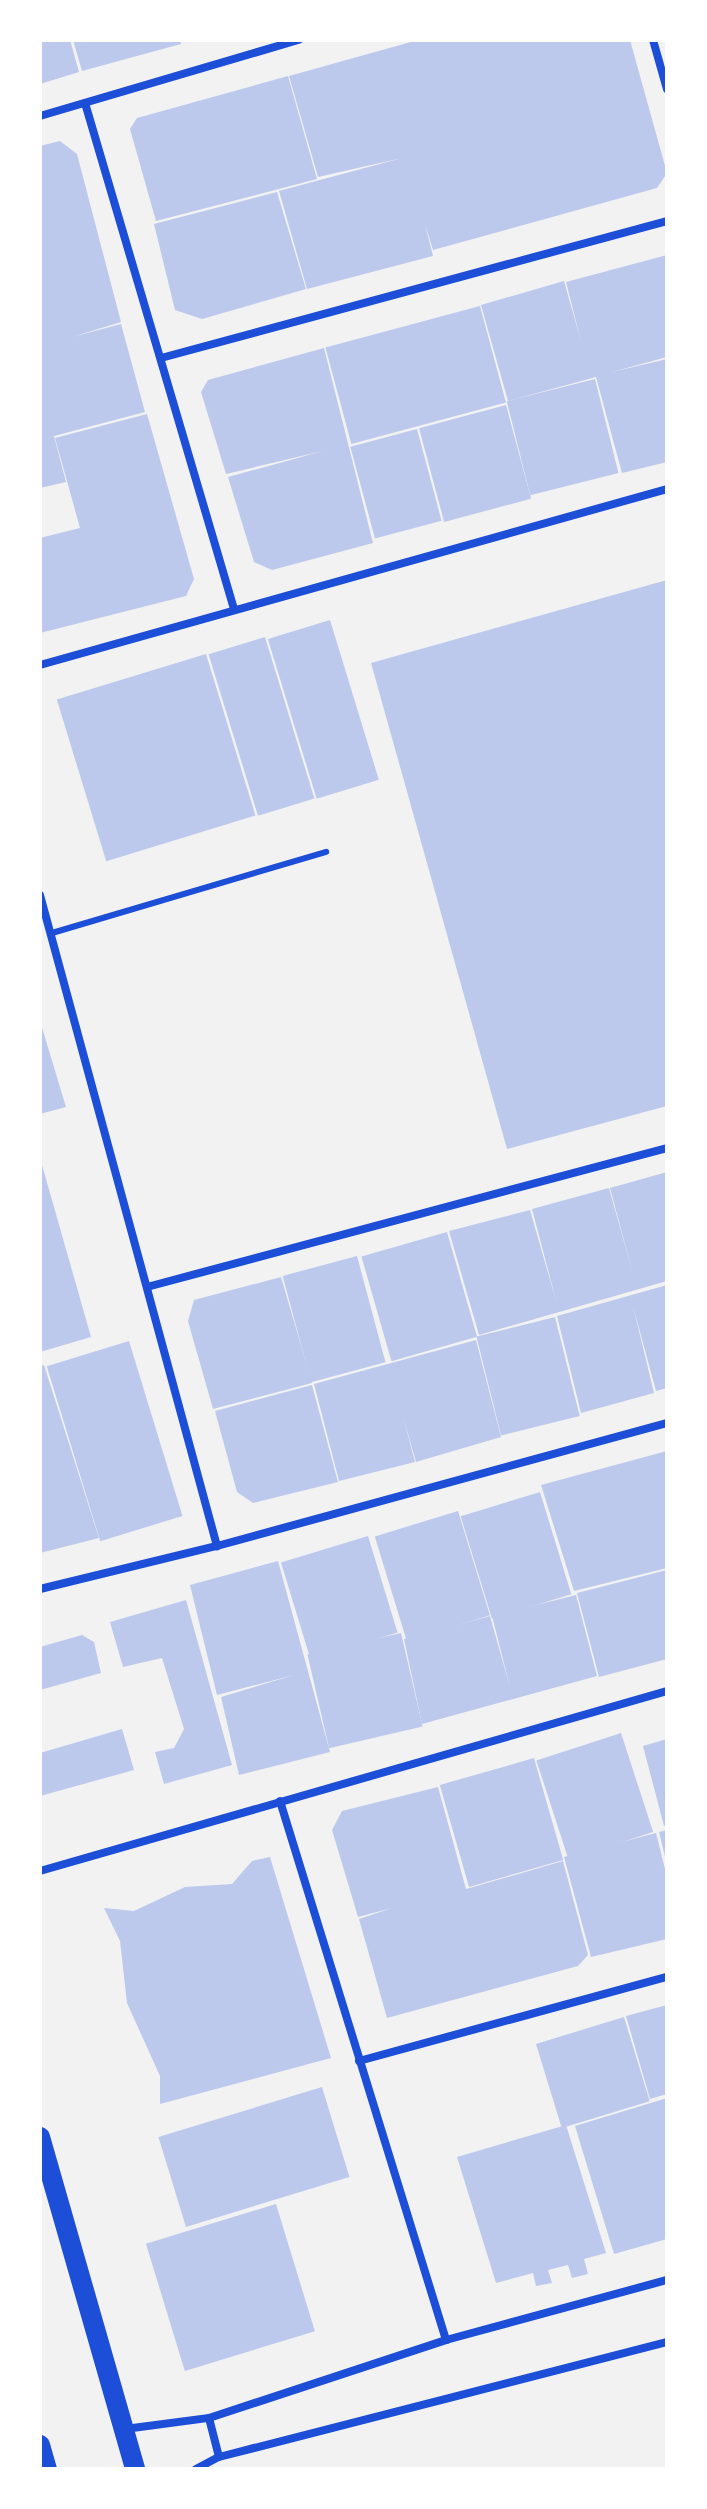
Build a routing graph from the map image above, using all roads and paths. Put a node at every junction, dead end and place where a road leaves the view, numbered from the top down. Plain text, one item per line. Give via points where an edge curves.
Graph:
1 (299, 40) edge
2 (653, 40) edge
3 (667, 89) edge
4 (85, 103) junction
5 (40, 116) edge
6 (667, 221) edge
7 (161, 358) junction
8 (667, 489) edge
9 (234, 609) junction
10 (40, 665) edge
11 (326, 852) dead end
12 (40, 895) edge
13 (52, 933) junction
14 (667, 1148) edge
15 (147, 1287) junction
16 (667, 1423) edge
17 (217, 1546) junction
18 (40, 1589) edge
19 (667, 1691) edge
20 (280, 1801) junction
21 (40, 1871) edge
22 (667, 1977) edge
23 (359, 2061) junction
24 (40, 2137) edge
25 (667, 2280) edge
26 (446, 2340) junction
27 (667, 2342) edge
28 (209, 2418) junction
29 (123, 2429) junction
30 (40, 2445) edge
31 (219, 2457) junction
32 (47, 2469) edge
33 (135, 2469) edge
34 (196, 2469) edge

1 - 4 street
2 - 3 street
4 - 5 street
4 - 7 street
6 - 7 street
7 - 9 street
8 - 9 street
9 - 10 street
11 - 13 lane
12 - 13 street
13 - 15 street
14 - 15 street
15 - 17 street
16 - 17 street
17 - 18 street
19 - 20 street
20 - 21 street
20 - 23 street
22 - 23 street
23 - 26 street
24 - 29 main road
25 - 26 street
26 - 28 street
27 - 31 street
28 - 29 street
28 - 31 street
29 - 33 main road
30 - 32 main road
31 - 34 street

